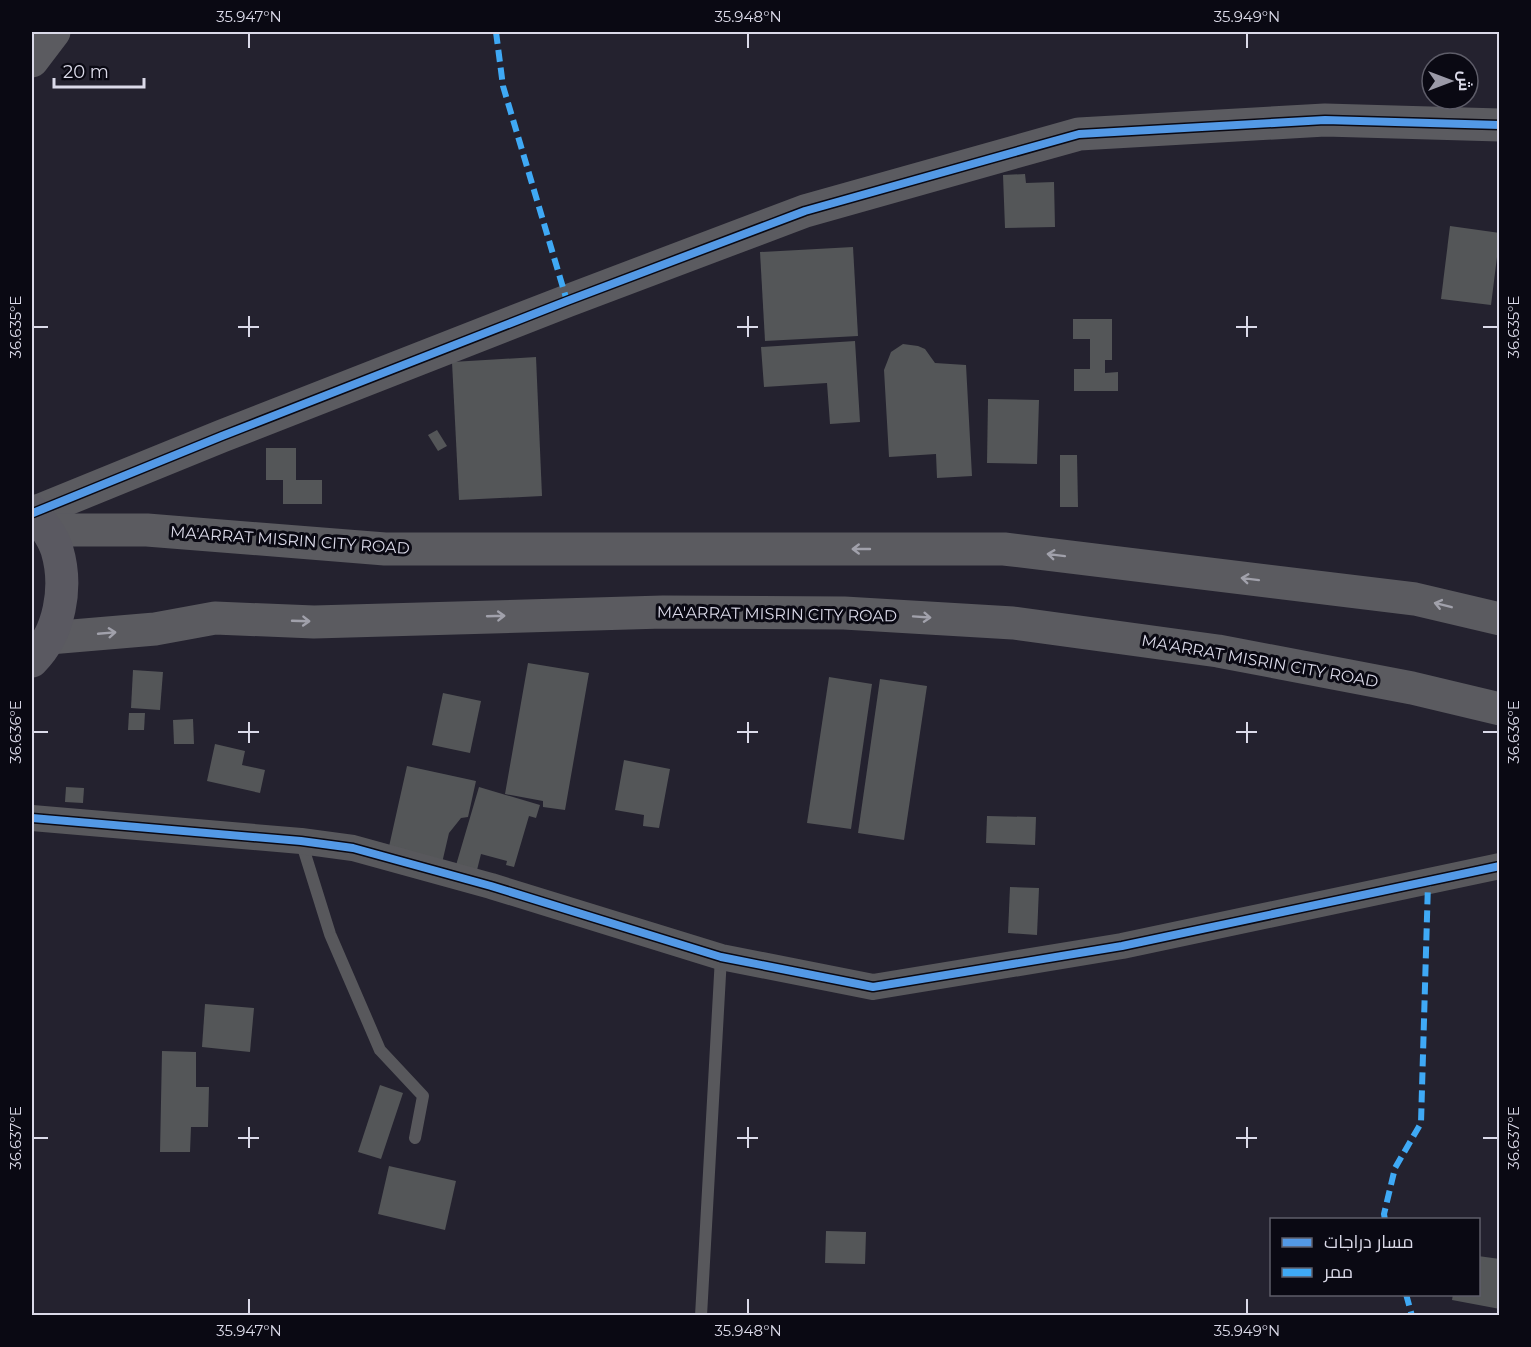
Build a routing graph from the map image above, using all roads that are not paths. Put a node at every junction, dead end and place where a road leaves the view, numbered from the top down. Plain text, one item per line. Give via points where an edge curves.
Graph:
1 (54, 32) edge
2 (32, 61) edge
3 (1500, 125) edge
4 (38, 518) edge
5 (1500, 619) edge
6 (40, 649) edge
7 (1500, 709) edge
8 (32, 818) edge
9 (301, 841) junction
10 (1500, 867) edge
11 (721, 957) junction
12 (415, 1138) dead end
13 (701, 1316) edge

1 - 2 main road
3 - 4 main road via 1325,120 1079,134 805,211 255,423
5 -> 4 main road, MA'ARRAT MISRIN CITY ROAD via 1415,599 1004,549 385,549
4 - 6 main road via 57,550 62,580 59,610
6 -> 7 main road, MA'ARRAT MISRIN CITY ROAD via 215,618 314,622 663,612 844,613 1013,623 1218,651
8 - 9 street
9 - 11 street via 353,848 491,886
9 - 12 lane via 330,934 380,1050 423,1096
10 - 11 street via 1122,946 873,987
11 - 13 lane

